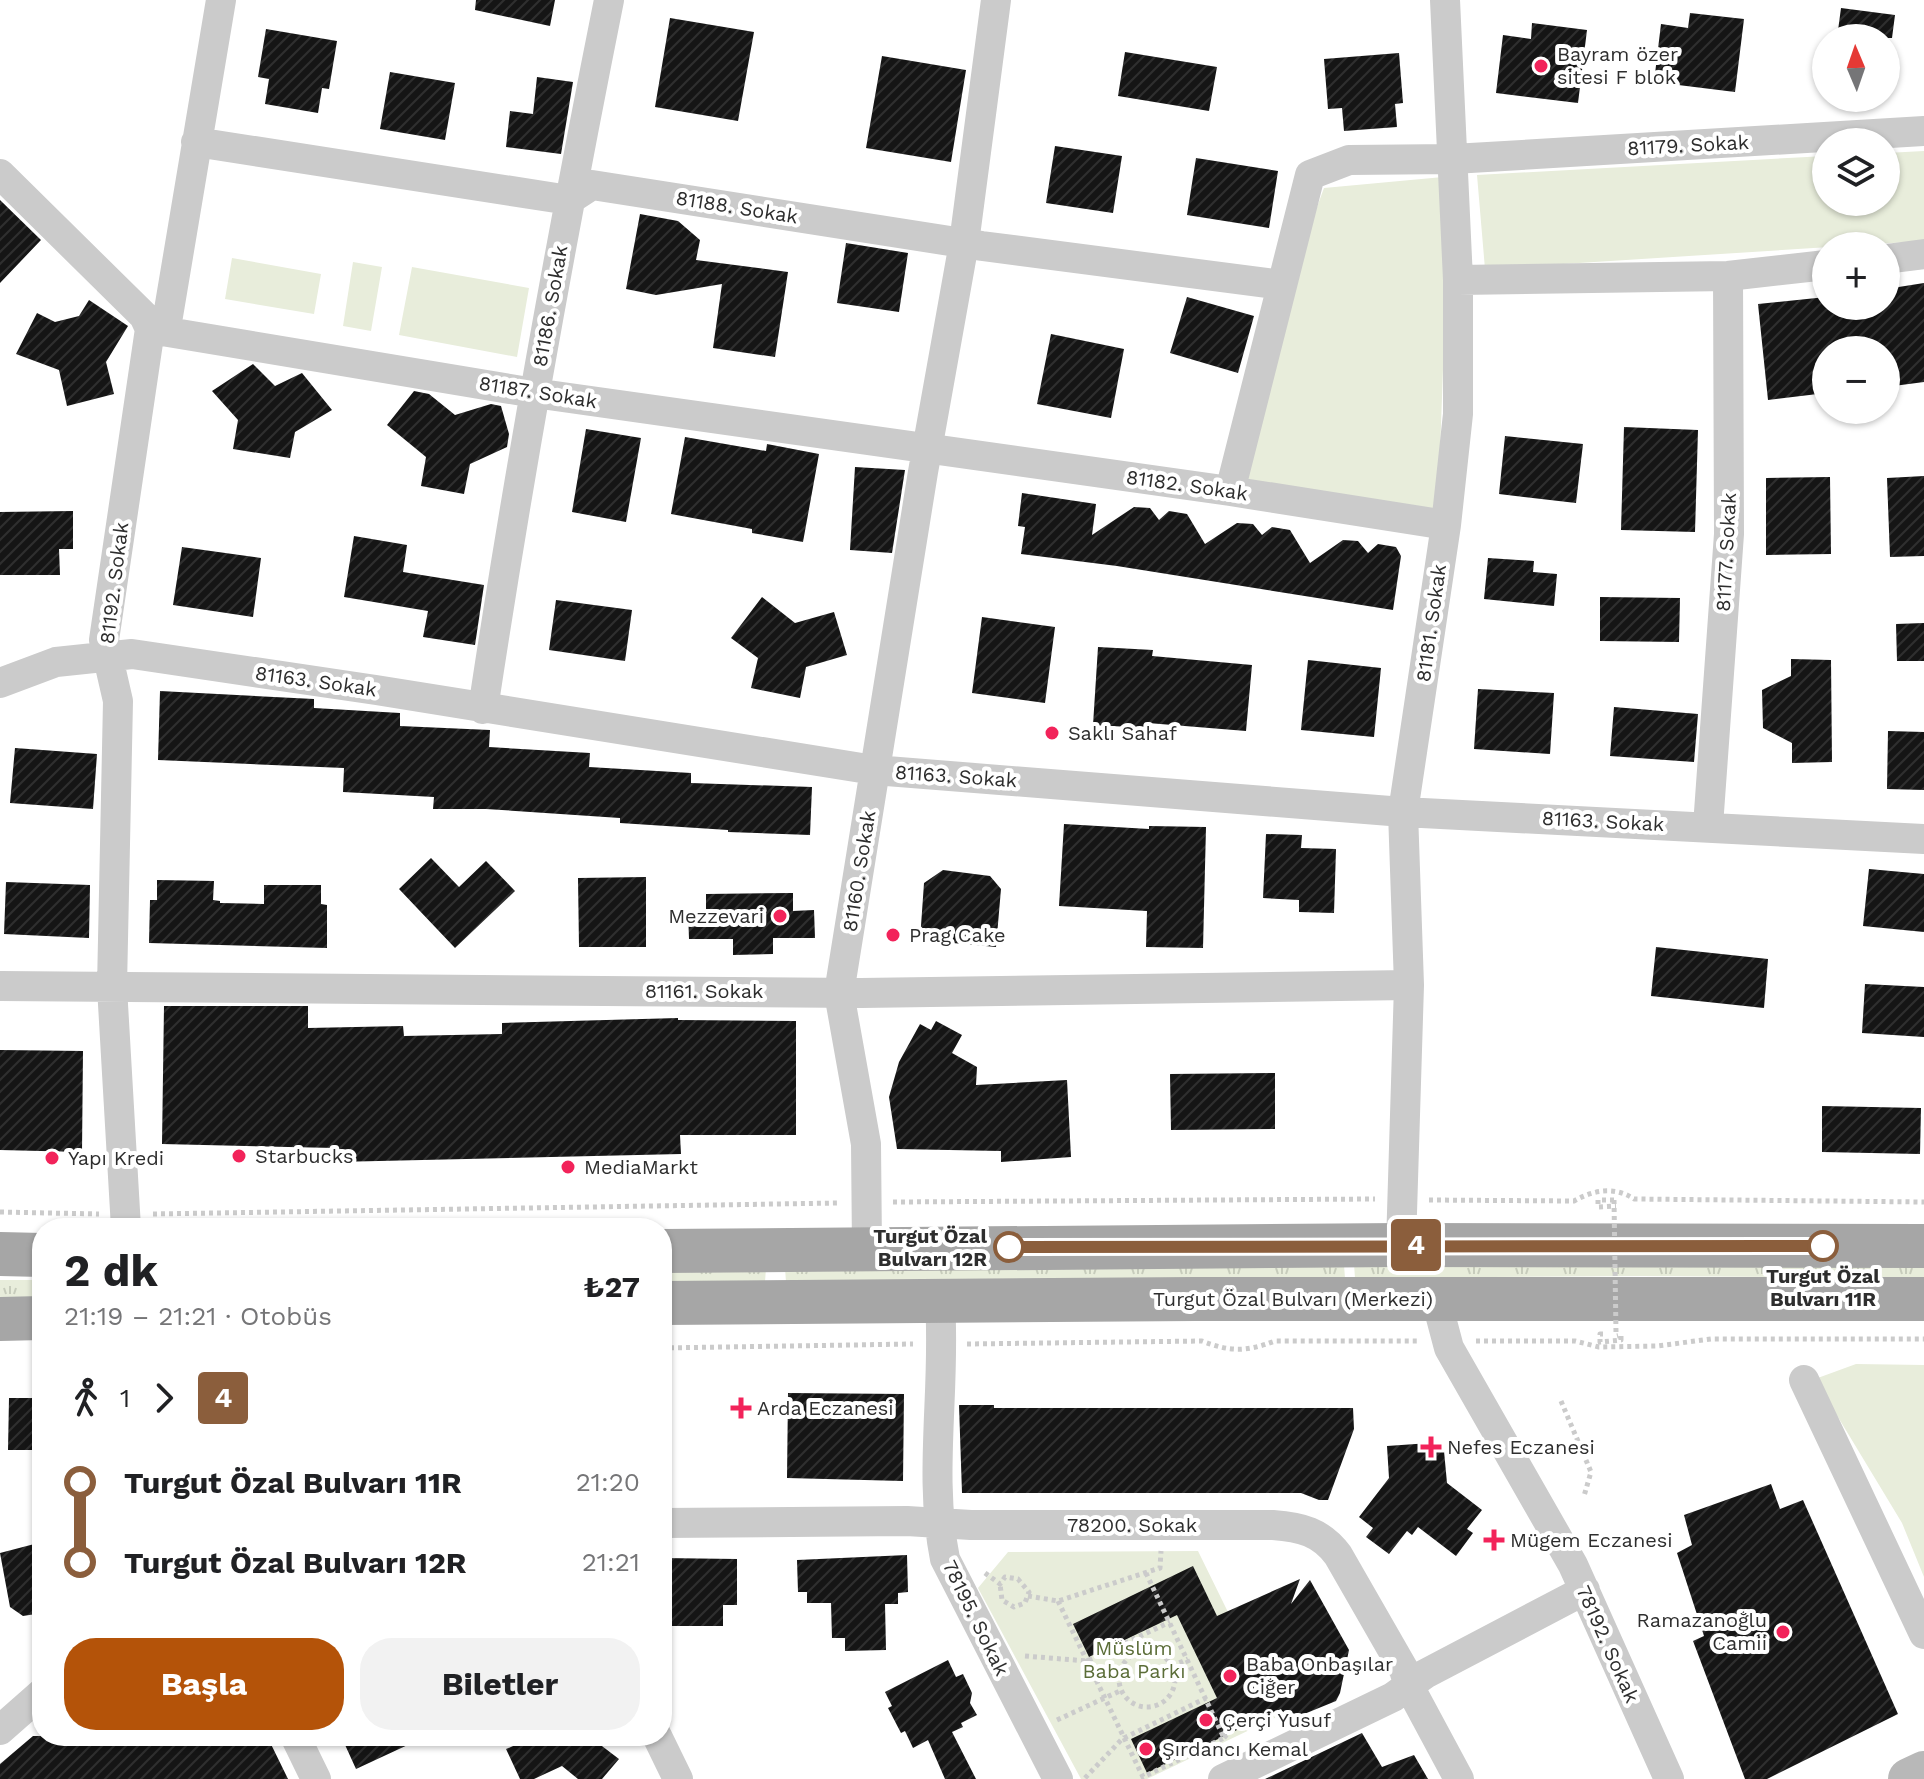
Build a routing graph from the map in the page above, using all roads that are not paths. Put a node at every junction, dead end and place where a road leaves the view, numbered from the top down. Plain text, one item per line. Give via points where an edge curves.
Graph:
1 (221, 0) edge
2 (609, 0) edge
3 (996, 0) edge
4 (1445, 0) edge
5 (1924, 131) edge
6 (196, 142) junction
7 (1453, 159) junction
8 (0, 174) edge
9 (569, 200) junction
10 (964, 243) junction
11 (1924, 254) edge
12 (1900, 257) edge
13 (1812, 267) edge
14 (1728, 276) junction
15 (1458, 280) junction
16 (1282, 285) junction
17 (150, 329) junction
18 (534, 393) junction
19 (927, 447) junction
20 (1230, 491) junction
21 (1446, 525) junction
22 (107, 657) junction
23 (0, 683) edge
24 (483, 709) junction
25 (874, 770) junction
26 (1403, 812) junction
27 (1708, 826) junction
28 (1924, 839) edge
29 (1409, 985) junction
30 (0, 986) edge
31 (112, 987) junction
32 (839, 993) junction
33 (126, 1218) edge
34 (1401, 1245) junction
35 (1924, 1246) edge
36 (867, 1248) junction
37 (672, 1251) edge
38 (0, 1254) edge
39 (32, 1255) edge
40 (1436, 1299) junction
41 (1924, 1299) edge
42 (940, 1302) junction
43 (672, 1303) edge
44 (32, 1318) edge
45 (0, 1319) edge
46 (1804, 1380) dead end
47 (672, 1523) edge
48 (938, 1523) junction
49 (1585, 1590) junction
50 (1924, 1634) edge
51 (1409, 1686) junction
52 (32, 1702) edge
53 (0, 1730) edge
54 (300, 1746) edge
55 (662, 1746) edge
56 (1924, 1772) edge
57 (316, 1779) edge
58 (678, 1779) edge
59 (1058, 1779) edge
60 (1223, 1779) edge
61 (1459, 1779) edge
62 (1669, 1779) edge
63 (1909, 1779) edge

1 - 6 street, 81192. Sokak
2 - 9 street, 81186. Sokak
3 - 10 street, 81160. Sokak
4 - 7 street, 81181. Sokak
5 - 7 street, 81179. Sokak
6 - 9 street, 81188. Sokak
6 - 17 street, 81192. Sokak via 168,316
7 - 15 street, 81181. Sokak
7 - 16 street, 81179. Sokak via 1349,160 1310,175
8 - 17 street via 144,316
9 - 10 street, 81188. Sokak via 592,185
9 - 18 street, 81186. Sokak
10 - 16 street, 81188. Sokak
10 - 19 street, 81160. Sokak
11 - 12 street
13 - 14 street
14 - 15 street
14 - 27 street, 81177. Sokak via 1729,534
15 - 21 street, 81181. Sokak via 1458,414
16 - 20 street
17 - 18 street, 81187. Sokak
17 - 22 street, 81192. Sokak via 104,640
18 - 19 street, 81187. Sokak
18 - 24 street, 81186. Sokak
19 - 20 street, 81182. Sokak
19 - 25 street, 81160. Sokak
20 - 21 street, 81182. Sokak
21 - 26 street, 81181. Sokak
22 - 23 street, 81163. Sokak via 56,662
22 - 24 street, 81163. Sokak via 132,654
22 - 31 street, 81192. Sokak via 118,701
24 - 25 street, 81163. Sokak
25 - 26 street, 81163. Sokak
25 - 32 street, 81160. Sokak
26 - 27 street, 81163. Sokak
26 - 29 street, 81181. Sokak
27 - 28 street, 81163. Sokak
29 - 32 street, 81161. Sokak
29 - 34 street, 81181. Sokak
30 - 31 street, 81161. Sokak
31 - 32 street, 81161. Sokak
31 - 33 street, 81192. Sokak
32 - 36 street, 81160. Sokak via 866,1144
34 - 35 main road
34 - 36 main road
36 - 37 main road
38 - 39 main road
40 - 41 main road, Turgut Özal Bulvarı (Merkezi)
40 - 42 main road, Turgut Özal Bulvarı (Merkezi)
40 - 49 street, 78192. Sokak via 1449,1348
42 - 43 main road, Turgut Özal Bulvarı (Merkezi)
42 - 48 street, 78195. Sokak
44 - 45 main road
46 - 50 street
47 - 48 street, 78200. Sokak
48 - 51 street, 78200. Sokak via 1273,1525 1308,1530 1338,1555
48 - 59 street, 78195. Sokak via 948,1567
49 - 51 street
49 - 62 street, 78192. Sokak
51 - 60 street
51 - 61 street, 78200. Sokak
52 - 53 street
54 - 57 street
55 - 58 street
56 - 63 street

